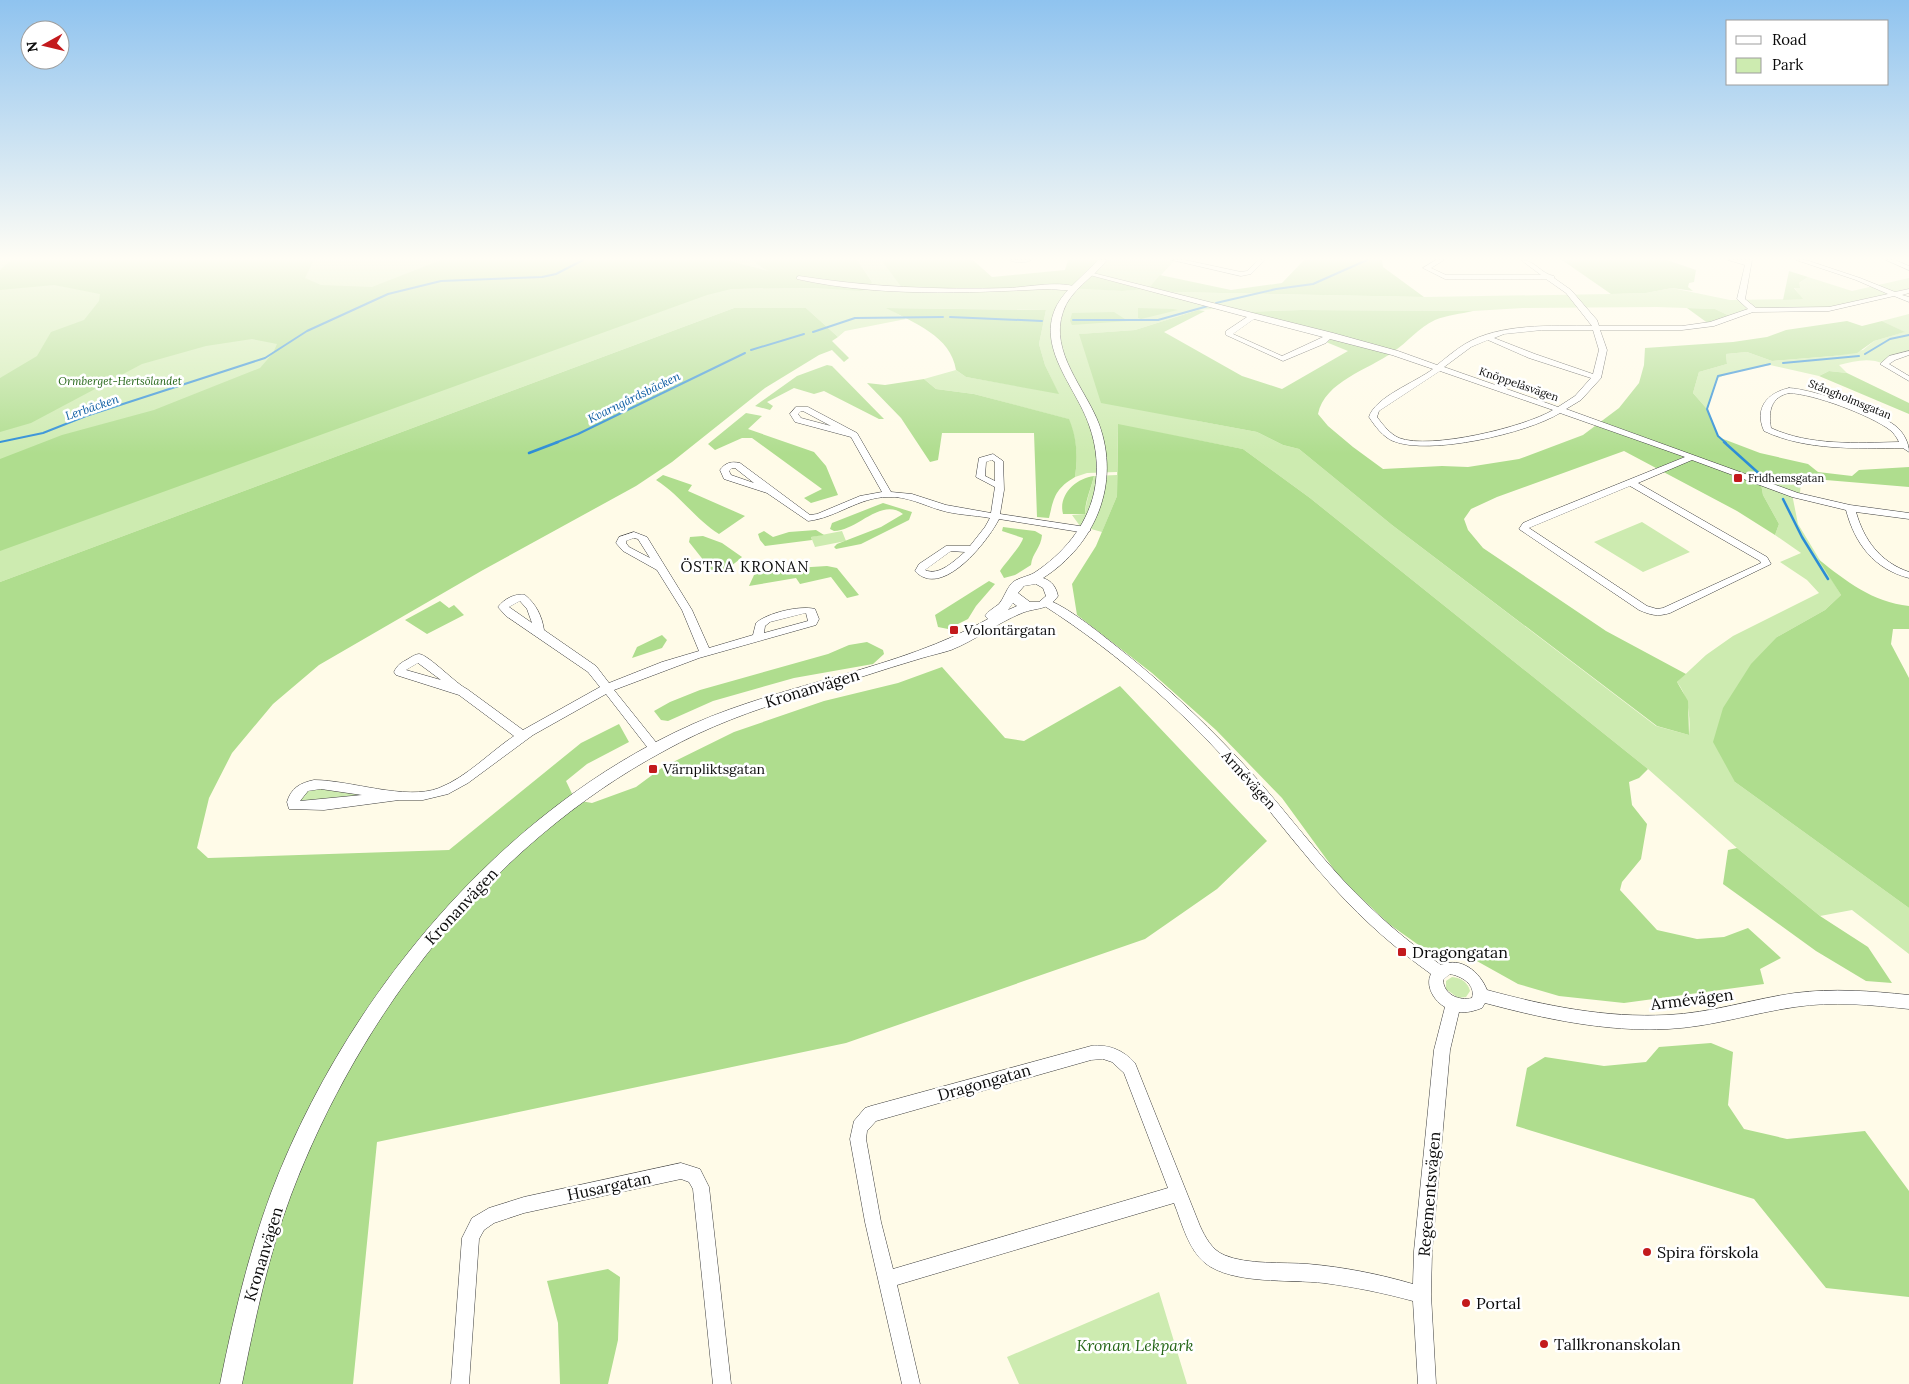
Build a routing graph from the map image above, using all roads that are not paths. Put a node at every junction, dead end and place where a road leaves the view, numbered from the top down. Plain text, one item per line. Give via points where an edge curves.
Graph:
1 (1056, 325) edge
2 (1241, 325) edge
3 (1288, 325) edge
4 (1594, 325) edge
5 (1707, 325) edge
6 (1597, 329) junction
7 (1330, 335) junction
8 (1486, 336) junction
9 (1909, 353) edge
10 (1440, 368) junction
11 (1597, 378) junction
12 (1909, 378) edge
13 (1562, 410) junction
14 (854, 435) junction
15 (1906, 447) edge
16 (1691, 457) junction
17 (1631, 483) junction
18 (999, 486) dead end
19 (770, 490) dead end
20 (888, 494) junction
21 (1850, 508) junction
22 (995, 515) junction
23 (1909, 516) edge
24 (1084, 533) junction
25 (973, 549) junction
26 (661, 568) dead end
27 (1909, 575) edge
28 (1031, 580) junction
29 (1051, 588) junction
30 (1013, 594) junction
31 (1047, 603) junction
32 (1028, 606) junction
33 (539, 632) dead end
34 (758, 637) junction
35 (705, 652) junction
36 (925, 652) junction
37 (454, 687) dead end
38 (608, 689) junction
39 (523, 736) junction
40 (655, 749) junction
41 (397, 796) junction
42 (1438, 972) junction
43 (1481, 995) junction
44 (1909, 1002) edge
45 (1453, 1005) junction
46 (1179, 1193) junction
47 (887, 1279) junction
48 (1422, 1295) junction
49 (231, 1384) edge
50 (460, 1384) edge
51 (722, 1384) edge
52 (911, 1384) edge
53 (1427, 1384) edge

1 - 24 street via 1055,334 1064,362 1095,425 1102,454 1104,470 1097,507
2 - 7 street via 1230,335 1279,358
3 - 7 street, Knöppelåsvägen
4 - 6 street
5 - 6 street via 1689,328
6 - 8 street via 1532,328
6 - 11 street via 1604,352
7 - 10 street, Knöppelåsvägen
8 - 10 street via 1468,345
8 - 11 street via 1545,361
9 - 12 street via 1884,364
10 - 13 street, Knöppelåsvägen
10 - 13 street via 1375,410 1373,417 1394,439 1432,442 1483,436 1526,426
11 - 13 street via 1580,397
13 - 16 street, Knöppelåsvägen
14 - 14 street via 798,420 794,414 805,409
14 - 20 street
15 - 15 street, Stångholmsgatan via 1829,443 1775,434 1768,429 1765,408 1774,396 1799,391 1883,423 1896,430
16 - 17 street
16 - 21 street, Knöppelåsvägen via 1779,490
17 - 17 street via 1542,518 1524,529 1643,608 1656,613 1766,564 1764,559
18 - 22 street
19 - 20 street via 811,518 863,498
20 - 22 street via 909,496 933,506
21 - 23 street, Knöppelåsvägen
21 - 27 street via 1857,533 1870,552 1892,568
22 - 24 street
22 - 25 street
24 - 28 street via 1052,569
24 - 29 street via 1081,545
25 - 25 street via 937,576 926,576 920,571 922,566 949,548
26 - 35 street via 687,610
28 - 29 street via 1043,582
28 - 30 street via 1018,584
29 - 31 street via 1052,596
30 - 32 street
30 - 36 street, Kronanvägen via 997,612
31 - 32 street
31 - 42 street, Armévägen via 1075,620 1171,698 1244,773 1351,897 1397,940
32 - 36 street, Kronanvägen via 942,648
33 - 38 street via 592,669
34 - 34 street via 760,625 767,619 811,611 812,622
34 - 35 street
35 - 38 street
36 - 40 street, Kronanvägen via 739,711
37 - 39 street
38 - 39 street via 552,717
38 - 40 street
39 - 41 street via 447,789 435,794
40 - 49 street, Kronanvägen via 573,802 512,851 428,940 374,1013 330,1087 276,1209 248,1304
41 - 41 street via 312,785 297,792 293,806 324,806
42 - 43 street via 1449,968 1464,971 1476,981
42 - 45 street via 1436,987 1440,995
43 - 44 street, Armévägen via 1567,1016 1598,1021 1642,1022 1705,1018 1775,1003 1818,998 1861,997
43 - 45 street via 1471,1007
45 - 48 street, Regementsvägen via 1442,1050 1423,1252
46 - 47 street
46 - 47 street, Dragongatan via 1135,1078 1122,1059 1108,1053 1091,1053 871,1114 860,1127 858,1139
46 - 48 street, Dragongatan via 1199,1243 1211,1257 1222,1263 1340,1276
47 - 52 street, Dragongatan
48 - 53 street, Regementsvägen
50 - 51 street, Husargatan via 471,1238 478,1224 489,1216 524,1205 681,1171 694,1175 701,1187

